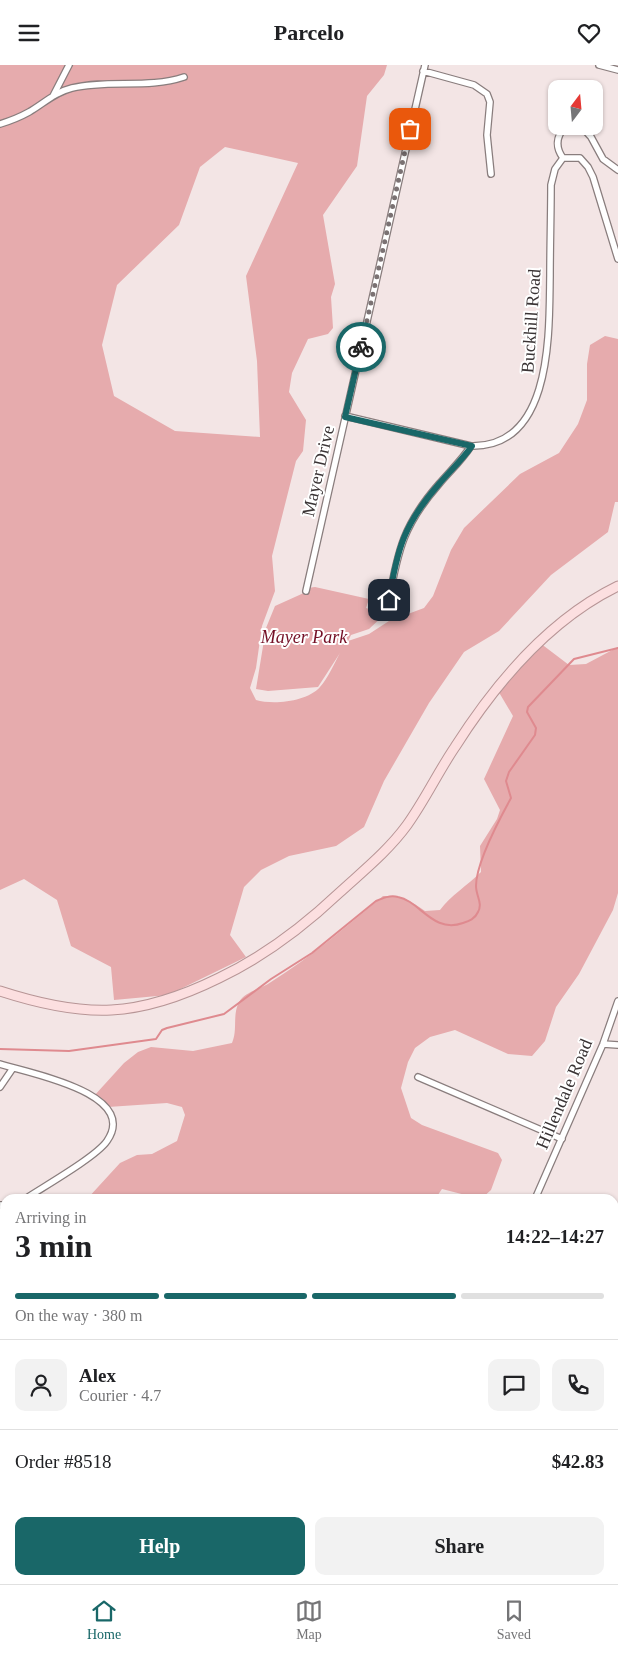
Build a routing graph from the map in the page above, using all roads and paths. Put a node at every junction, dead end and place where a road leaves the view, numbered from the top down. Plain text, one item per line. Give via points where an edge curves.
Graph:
1 (69, 65) edge
2 (599, 65) edge
3 (424, 68) edge
4 (618, 70) edge
5 (184, 77) dead end
6 (53, 96) junction
7 (0, 124) edge
8 (561, 135) edge
9 (589, 135) edge
10 (562, 158) junction
11 (618, 170) edge
12 (490, 174) dead end
13 (618, 259) edge
14 (345, 417) junction
15 (472, 446) junction
16 (618, 587) edge
17 (306, 591) dead end
18 (389, 600) dead end
19 (0, 991) edge
20 (618, 1001) edge
21 (602, 1044) junction
22 (618, 1045) edge
23 (0, 1064) edge
24 (12, 1068) junction
25 (418, 1077) dead end
26 (0, 1087) edge
27 (562, 1139) junction
28 (32, 1194) edge
29 (537, 1194) edge

1 - 6 street
2 - 4 street
3 - 12 street via 474,85 487,94 490,102 487,135
3 - 14 street, Mayer Drive
5 - 6 street via 170,81 100,83
6 - 7 street via 29,112
8 - 10 street via 557,150
9 - 11 street via 603,159
10 - 13 street via 580,158 590,170
10 - 15 street, Buckhill Road via 551,185 549,331 538,395 514,431 492,443
14 - 15 street, Buckhill Road
14 - 17 street, Mayer Drive
15 - 18 street via 430,495 407,529 397,555
16 - 19 main road via 571,615 519,664 468,726 393,842 330,902 265,954 184,995 133,1009 70,1009
20 - 21 street, Hillendale Road
21 - 22 street
21 - 27 street, Hillendale Road
23 - 24 street
24 - 26 street
24 - 28 street via 94,1096 108,1107 112,1120 110,1134 100,1148
25 - 27 street
27 - 29 street, Hillendale Road

